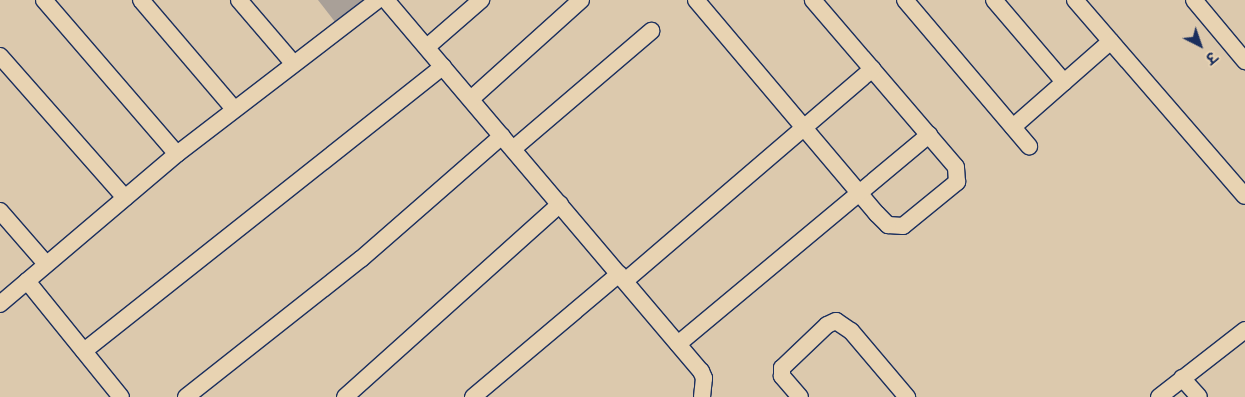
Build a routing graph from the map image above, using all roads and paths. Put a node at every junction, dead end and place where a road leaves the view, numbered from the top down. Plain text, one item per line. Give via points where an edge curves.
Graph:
1 (44, 0) edge
2 (141, 0) edge
3 (239, 0) edge
4 (481, 0) edge
5 (581, 0) edge
6 (696, 0) edge
7 (813, 0) edge
8 (905, 0) edge
9 (994, 0) edge
10 (1075, 0) edge
11 (1194, 0) edge
12 (387, 1) edge
13 (651, 31) dead end
14 (1110, 41) junction
15 (427, 47) junction
16 (0, 56) edge
17 (1245, 61) edge
18 (293, 64) junction
19 (443, 66) junction
20 (872, 69) junction
21 (1064, 82) junction
22 (471, 99) junction
23 (234, 108) junction
24 (805, 127) junction
25 (1013, 127) junction
26 (928, 135) junction
27 (508, 142) junction
28 (1029, 146) dead end
29 (176, 154) junction
30 (858, 191) junction
31 (1245, 196) edge
32 (125, 198) junction
33 (560, 204) junction
34 (0, 212) edge
35 (46, 264) junction
36 (622, 277) junction
37 (27, 281) junction
38 (0, 304) edge
39 (1245, 330) edge
40 (678, 344) junction
41 (84, 351) junction
42 (1182, 378) junction
43 (121, 397) edge
44 (186, 397) edge
45 (345, 397) edge
46 (473, 397) edge
47 (702, 397) edge
48 (800, 397) edge
49 (908, 397) edge
50 (1159, 397) edge
51 (1199, 397) edge

1 - 29 street
2 - 23 street
3 - 18 street
4 - 15 street
5 - 22 street
6 - 24 street
7 - 20 street
8 - 25 street
9 - 21 street
10 - 14 street
11 - 17 street
12 - 15 street
12 - 18 street
13 - 27 street
14 - 21 street
14 - 31 street
15 - 19 street
16 - 32 street
18 - 23 street
19 - 22 street
19 - 41 street
20 - 24 street
20 - 26 street
21 - 25 street
22 - 27 street
23 - 29 street
24 - 30 street
24 - 36 street
25 - 28 street
26 - 30 street
26 - 30 street via 956,167 958,175 957,182 933,203 896,228 888,225
27 - 33 street
27 - 44 street
29 - 32 street
30 - 40 street
32 - 35 street
33 - 36 street
33 - 45 street
34 - 35 street
35 - 37 street
36 - 40 street
36 - 46 street
37 - 38 street
37 - 41 street
39 - 42 street
40 - 47 street via 701,371 704,378
41 - 43 street
42 - 50 street
42 - 51 street
48 - 49 street via 782,376 782,368 827,325 836,321 851,331

